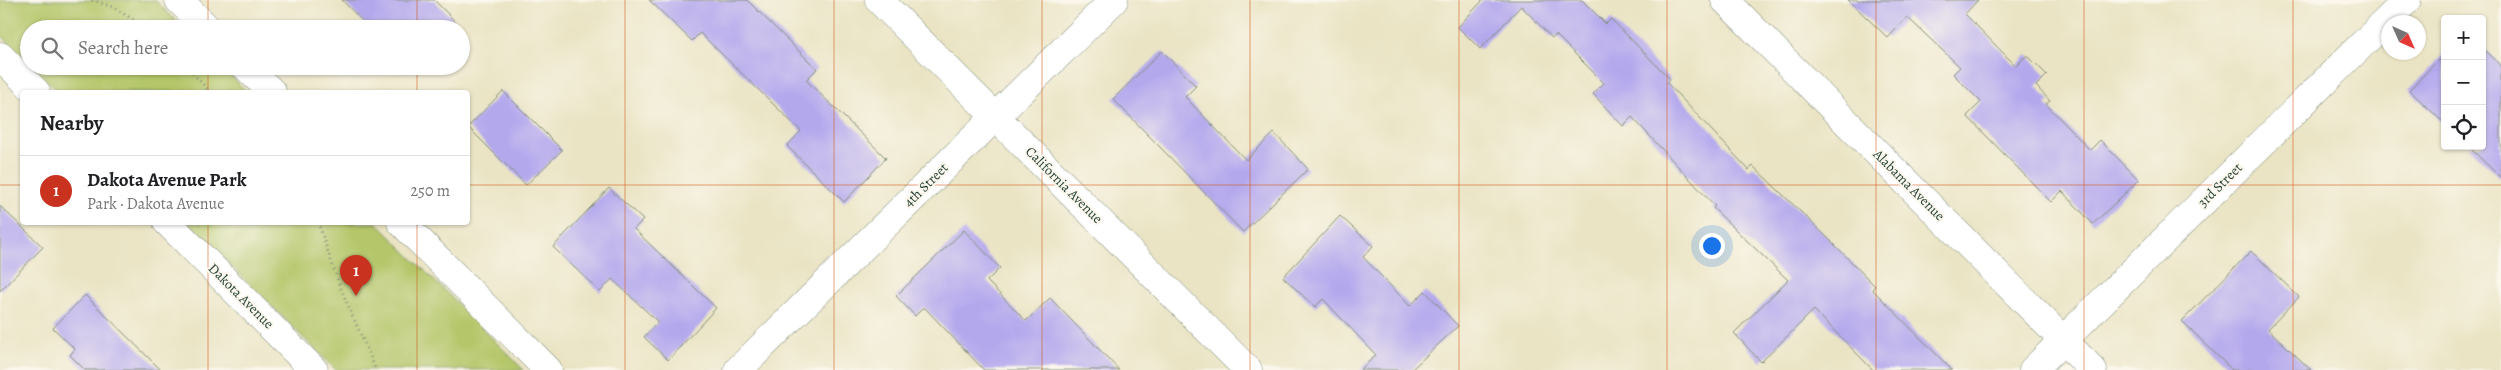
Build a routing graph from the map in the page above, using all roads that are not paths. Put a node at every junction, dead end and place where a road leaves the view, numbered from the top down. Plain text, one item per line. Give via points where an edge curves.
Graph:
1 (179, 0) edge
2 (879, 0) edge
3 (1114, 0) edge
4 (1725, 0) edge
5 (2407, 0) edge
6 (199, 20) edge
7 (0, 56) edge
8 (255, 75) edge
9 (34, 90) edge
10 (270, 90) edge
11 (995, 117) junction
12 (170, 225) edge
13 (404, 225) edge
14 (2063, 340) junction
15 (314, 370) edge
16 (548, 370) edge
17 (738, 370) edge
18 (1248, 370) edge
19 (2033, 370) edge
20 (2093, 370) edge

1 - 6 street
2 - 11 street, California Avenue
3 - 11 street, 4th Street
4 - 14 street, Alabama Avenue
5 - 14 street, 3rd Street
7 - 9 street
8 - 10 street
11 - 17 street, 4th Street
11 - 18 street, California Avenue
12 - 15 street, Dakota Avenue
13 - 16 street
14 - 19 street, 3rd Street
14 - 20 street, Alabama Avenue

